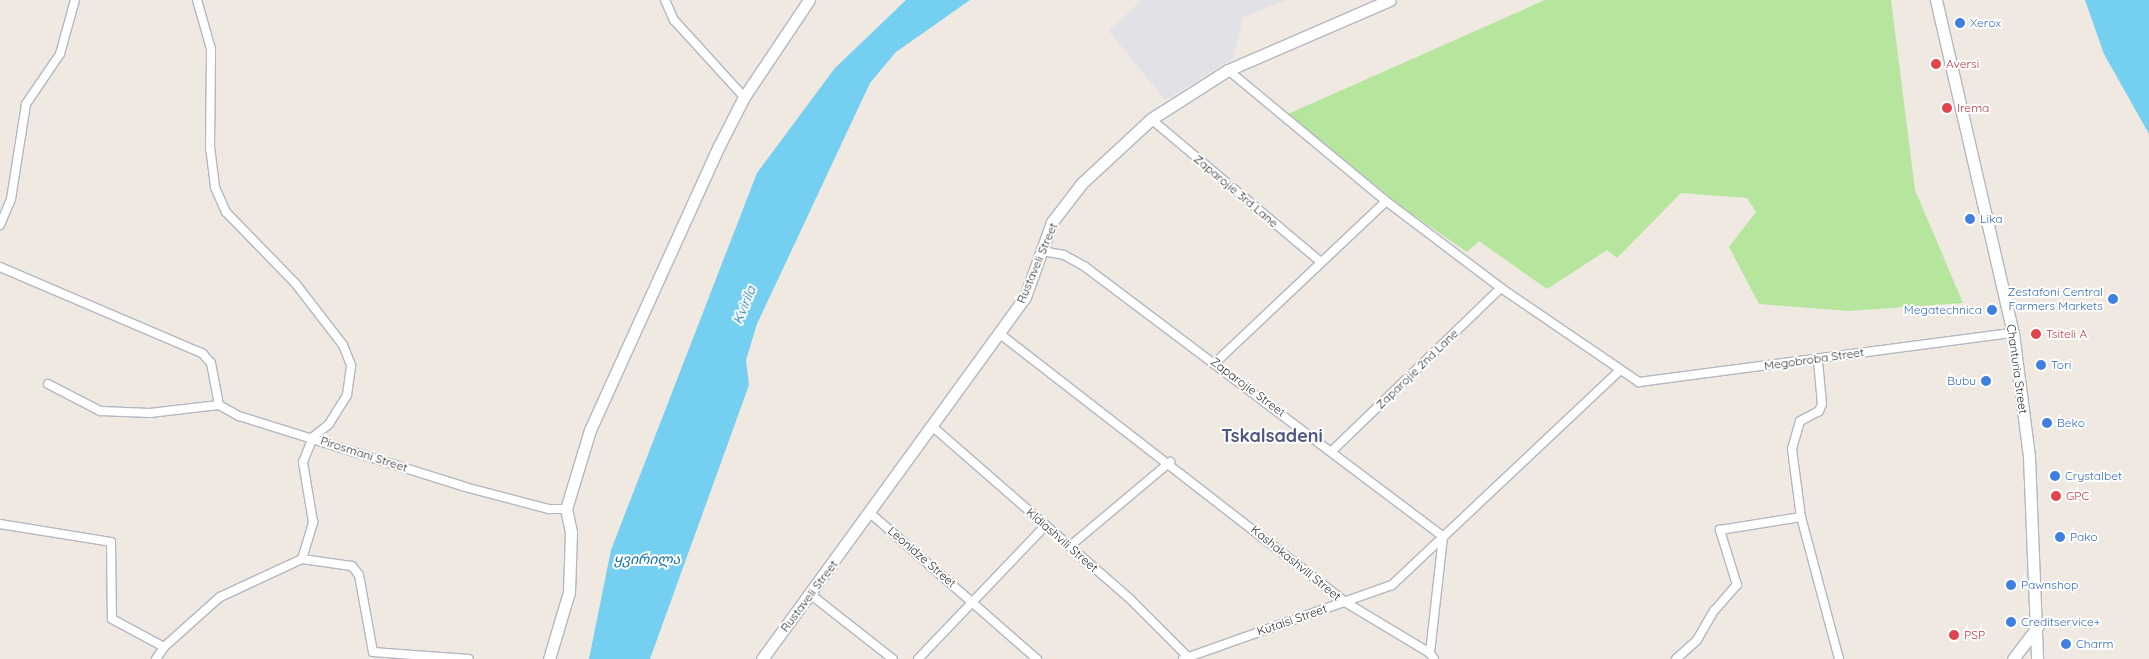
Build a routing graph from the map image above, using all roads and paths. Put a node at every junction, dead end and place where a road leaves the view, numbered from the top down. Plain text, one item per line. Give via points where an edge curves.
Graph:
1 (75, 0) edge
2 (197, 0) edge
3 (665, 0) edge
4 (809, 0) edge
5 (1390, 0) edge
6 (1936, 0) edge
7 (1228, 70) junction
8 (744, 97) junction
9 (1151, 119) junction
10 (1386, 201) junction
11 (0, 225) edge
12 (1042, 252) junction
13 (1321, 262) junction
14 (0, 267) edge
15 (1501, 288) junction
16 (2013, 333) junction
17 (1000, 334) junction
18 (1818, 361) junction
19 (1216, 362) junction
20 (1618, 372) junction
21 (48, 384) dead end
22 (219, 405) junction
23 (933, 427) junction
24 (313, 437) junction
25 (1332, 450) junction
26 (1170, 462) junction
27 (566, 509) junction
28 (870, 513) junction
29 (1801, 517) junction
30 (0, 524) edge
31 (1046, 525) junction
32 (1443, 537) junction
33 (1070, 546) junction
34 (302, 559) junction
35 (810, 594) junction
36 (974, 602) junction
37 (1345, 602) junction
38 (2038, 626) junction
39 (164, 647) junction
40 (374, 656) edge
41 (1432, 656) edge
42 (1185, 658) edge
43 (156, 659) edge
44 (469, 659) edge
45 (549, 659) edge
46 (762, 659) edge
47 (893, 659) edge
48 (918, 659) edge
49 (1037, 659) edge
50 (1676, 659) edge
51 (1839, 659) edge
52 (2013, 659) edge
53 (2037, 659) edge

1 - 11 street via 60,54 26,104 12,199
2 - 24 street via 211,49 210,149 215,187 226,212 294,283 343,345 351,365 347,395 329,424
3 - 8 street via 674,20
4 - 8 street
5 - 7 street, Rustaveli Street
6 - 16 street, Chanturia Street
7 - 9 street, Rustaveli Street
7 - 10 street
8 - 27 street via 590,430
9 - 12 street, Rustaveli Street via 1082,183 1052,222
9 - 13 street, Zaparojie 3rd Lane
10 - 13 street
10 - 15 street
12 - 17 street, Rustaveli Street via 1025,297
12 - 19 street, Zaparojie Street via 1064,255 1084,266
13 - 19 street
14 - 22 street via 202,353 211,364
15 - 20 street
15 - 25 street, Zaparojie 2nd Lane
16 - 18 street, Megobroba Street
16 - 38 street, Chanturia Street via 2029,457
17 - 23 street, Rustaveli Street
17 - 26 street, Kashakashvili Street
18 - 20 street, Megobroba Street via 1639,382
18 - 29 street via 1822,404 1819,411 1800,421 1792,449
19 - 25 street, Zaparojie Street
20 - 32 street, Kutaisi Street
21 - 22 street via 100,411 150,413
22 - 24 street via 296,436
23 - 28 street, Rustaveli Street
23 - 31 street, Kldiashvili Street
24 - 27 street, Pirosmani Street via 465,487 549,509
24 - 34 street, Pirosmani Street via 303,462 313,522
25 - 32 street, Zaparojie Street
26 - 33 street
26 - 37 street, Kashakashvili Street
27 - 45 street via 571,532 569,592
28 - 35 street, Rustaveli Street
28 - 36 street, Leonidze Street
29 - 50 street via 1720,530 1737,585 1714,611 1697,640
29 - 51 street
30 - 39 street via 111,542 112,619
31 - 33 street, Kldiashvili Street
31 - 36 street
32 - 37 street, Kutaisi Street via 1392,585
32 - 41 street
33 - 42 street, Kldiashvili Street
34 - 39 street via 220,597
34 - 40 street via 352,566 359,575
35 - 46 street, Rustaveli Street
35 - 47 street
36 - 48 street
36 - 49 street, Leonidze Street
37 - 41 street, Kashakashvili Street
37 - 42 street, Kutaisi Street
38 - 52 street
38 - 53 street, Chanturia Street
39 - 43 street
40 - 44 street

